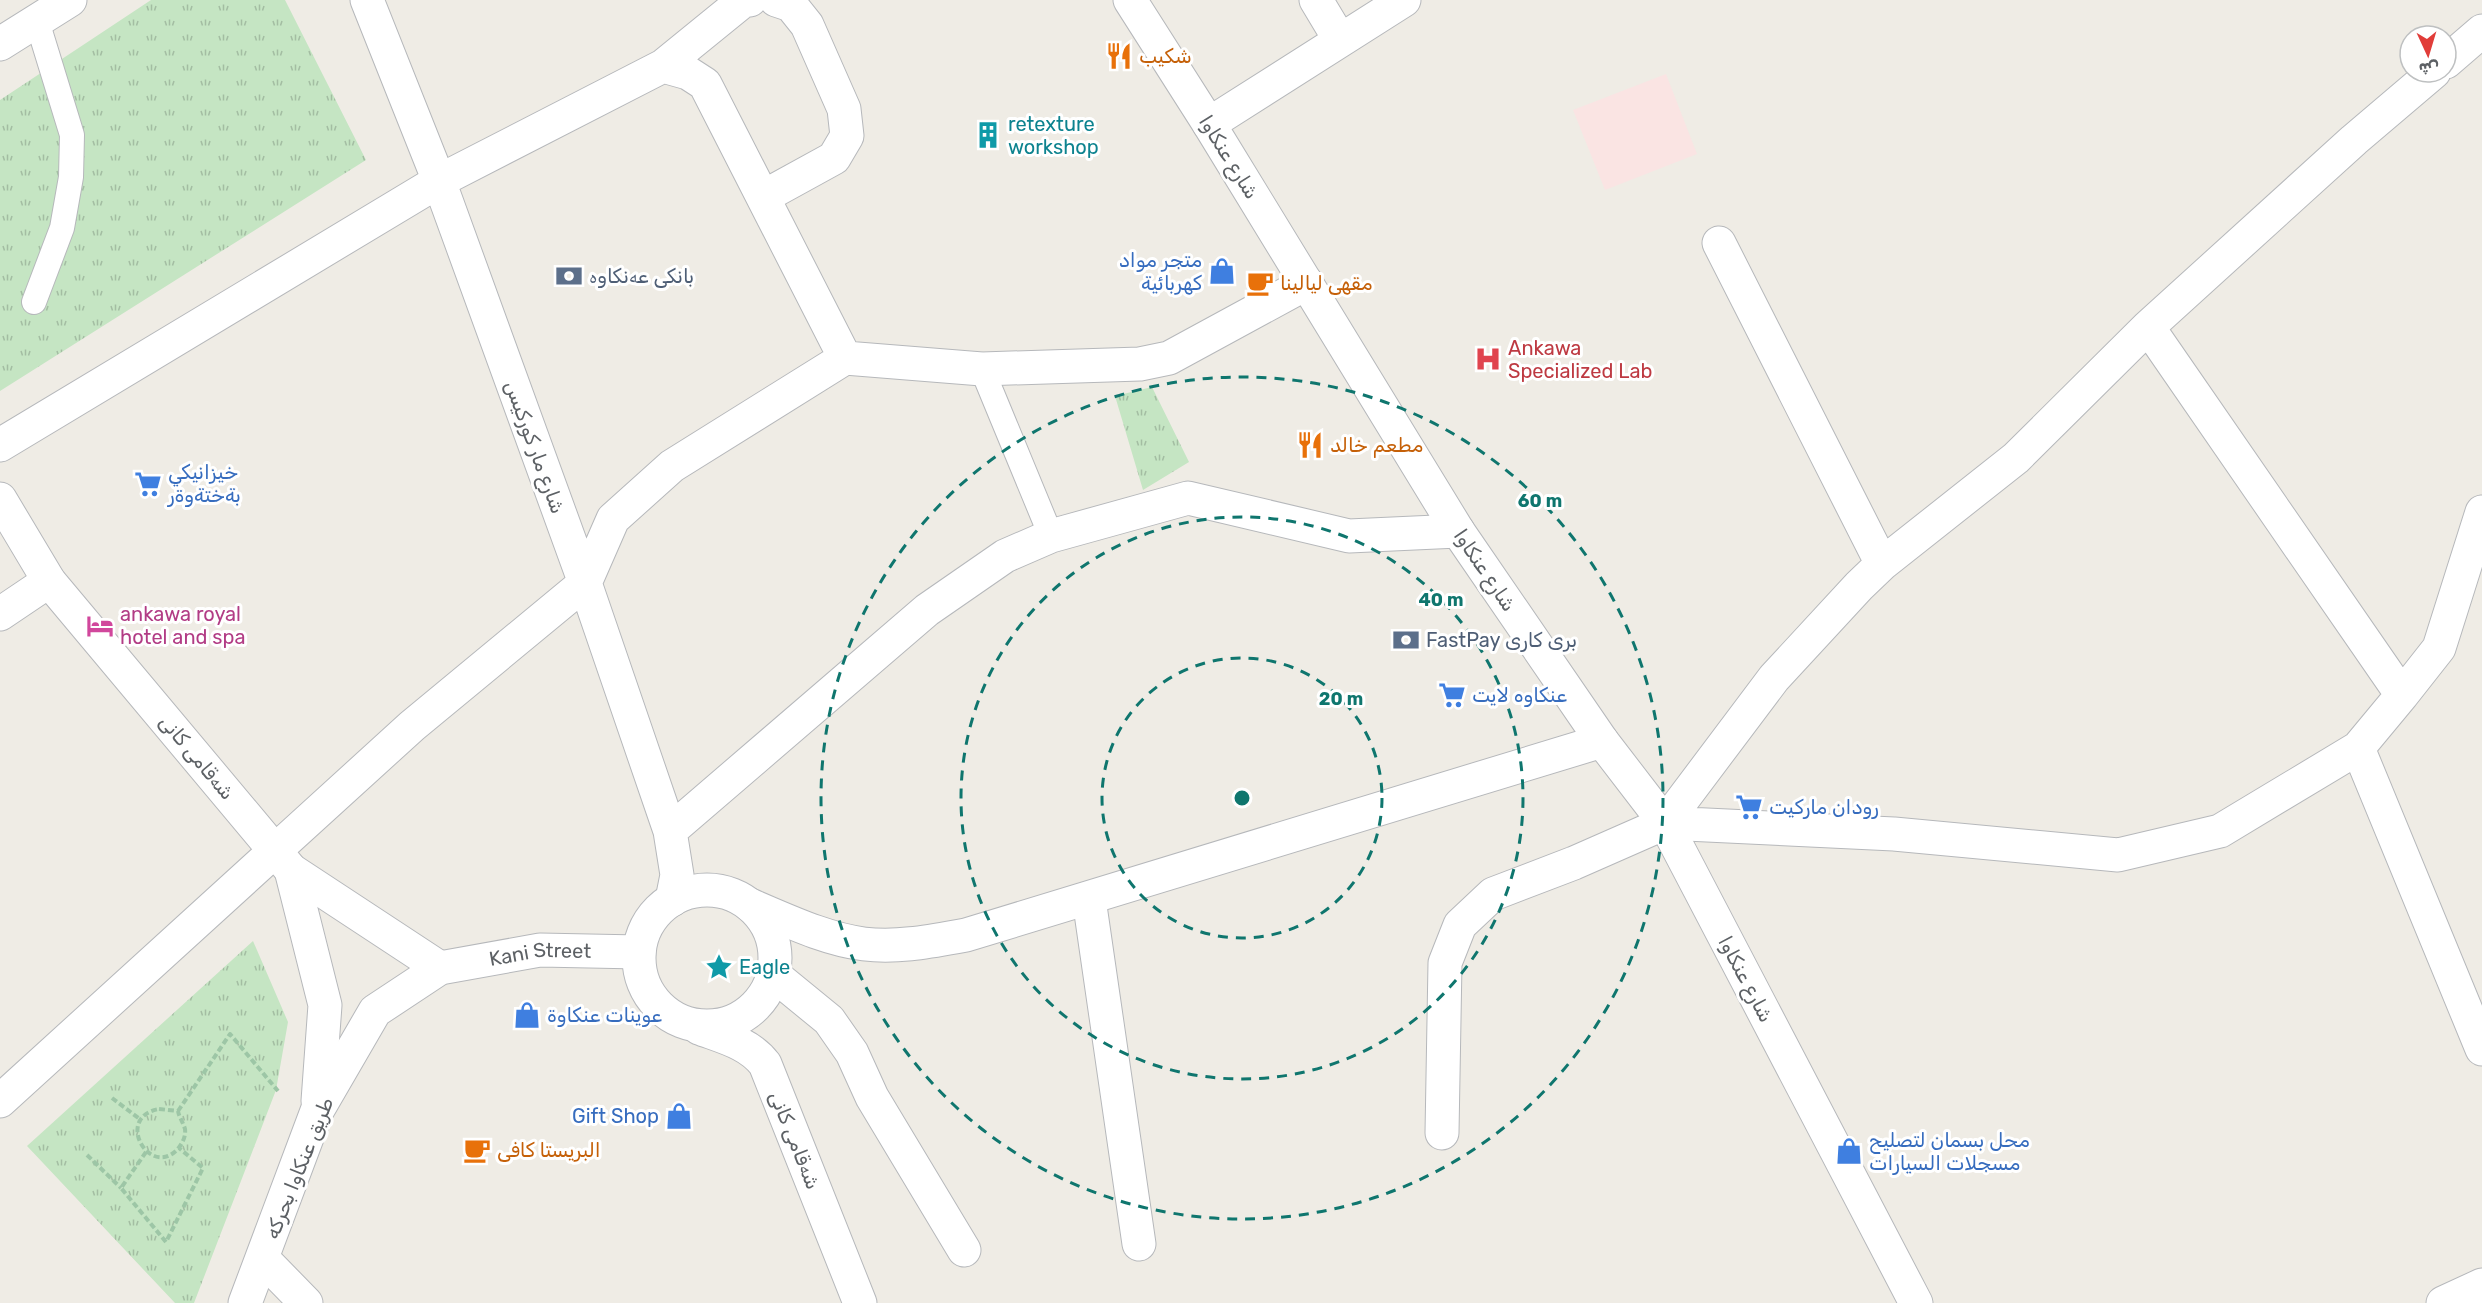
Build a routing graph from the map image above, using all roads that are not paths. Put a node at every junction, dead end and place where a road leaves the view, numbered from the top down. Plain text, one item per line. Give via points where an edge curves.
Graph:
1 (70, 0) edge
2 (367, 0) edge
3 (750, 0) edge
4 (777, 0) edge
5 (1130, 0) edge
6 (1316, 0) edge
7 (1404, 0) edge
8 (37, 21) junction
9 (2482, 31) edge
10 (1340, 40) junction
11 (0, 44) edge
12 (2458, 52) edge
13 (663, 66) junction
14 (2420, 84) edge
15 (1209, 124) junction
16 (439, 182) junction
17 (763, 197) junction
18 (1719, 243) dead end
19 (1307, 283) junction
20 (34, 302) dead end
21 (2148, 327) junction
22 (845, 358) junction
23 (982, 369) junction
24 (0, 445) edge
25 (0, 499) edge
26 (2482, 512) edge
27 (1458, 531) junction
28 (1051, 536) junction
29 (1882, 564) junction
30 (49, 581) junction
31 (585, 583) junction
32 (0, 614) edge
33 (2402, 694) junction
34 (1602, 741) junction
35 (2358, 748) junction
36 (1665, 823) junction
37 (670, 831) junction
38 (284, 861) junction
39 (1089, 899) junction
40 (672, 900) junction
41 (750, 904) junction
42 (639, 952) junction
43 (441, 968) junction
44 (774, 975) junction
45 (683, 1022) junction
46 (2482, 1049) edge
47 (0, 1101) edge
48 (317, 1111) junction
49 (1442, 1132) dead end
50 (1138, 1244) dead end
51 (964, 1250) dead end
52 (263, 1259) junction
53 (2482, 1285) edge
54 (245, 1303) edge
55 (306, 1303) edge
56 (860, 1303) edge
57 (1915, 1303) edge
58 (2443, 1303) edge

1 - 8 street
2 - 16 street, شارع مار كوركيس
3 - 13 street via 743,1
4 - 17 street via 791,5 807,25 844,109 847,136 834,159
5 - 15 street, شارع عنكاوا
6 - 10 street
7 - 10 street
8 - 11 street
8 - 20 lane via 72,135 72,167 62,228
9 - 12 street
10 - 15 street
13 - 16 street
13 - 17 street via 688,73 705,84
14 - 21 street
15 - 19 street, شارع عنكاوا
16 - 24 street
16 - 31 street, شارع مار كوركيس
17 - 22 street
18 - 29 street
19 - 23 street via 1169,358 1140,364
19 - 27 street, شارع عنكاوا
21 - 29 street via 2016,458
21 - 33 street
22 - 23 street
22 - 31 street via 672,466 613,519
23 - 28 lane
25 - 30 street, شەقامی کانی
26 - 33 street via 2439,648
27 - 28 street via 1349,536 1188,498
27 - 34 street, شارع عنكاوا
28 - 37 street via 1005,556 927,609
29 - 36 street via 1774,678
30 - 32 street
30 - 38 street, شەقامی کانی
31 - 37 street, شارع مار كوركيس
31 - 38 street via 412,726
33 - 35 street
34 - 36 street, شارع عنكاوا
34 - 39 street
35 - 36 street via 2220,831 2118,855 1894,834
35 - 46 street
36 - 49 street via 1493,894 1460,925 1445,963
36 - 57 street, شارع عنكاوا
37 - 40 street, شارع مار كوركيس via 677,875
38 - 43 street, شەقامی کانی
38 - 47 street
38 - 48 street via 326,1005
39 - 41 street via 966,936 913,945 862,944 806,928
39 - 50 street
40 - 41 street via 692,891 712,890 732,894
40 - 42 street via 644,932
41 - 44 street via 773,937
42 - 43 street, Kani Street via 540,950
42 - 45 street via 641,975 649,995 664,1011
43 - 48 street, طريق عنكاوا بحركه via 375,1011
44 - 45 street via 757,1006 744,1017 705,1026
44 - 51 street via 829,1020 852,1053 872,1097
45 - 56 street, شەقامی کانی via 742,1044 765,1064
48 - 52 street, طريق عنكاوا بحركه
52 - 54 street, طريق عنكاوا بحركه
52 - 55 street
53 - 58 street

